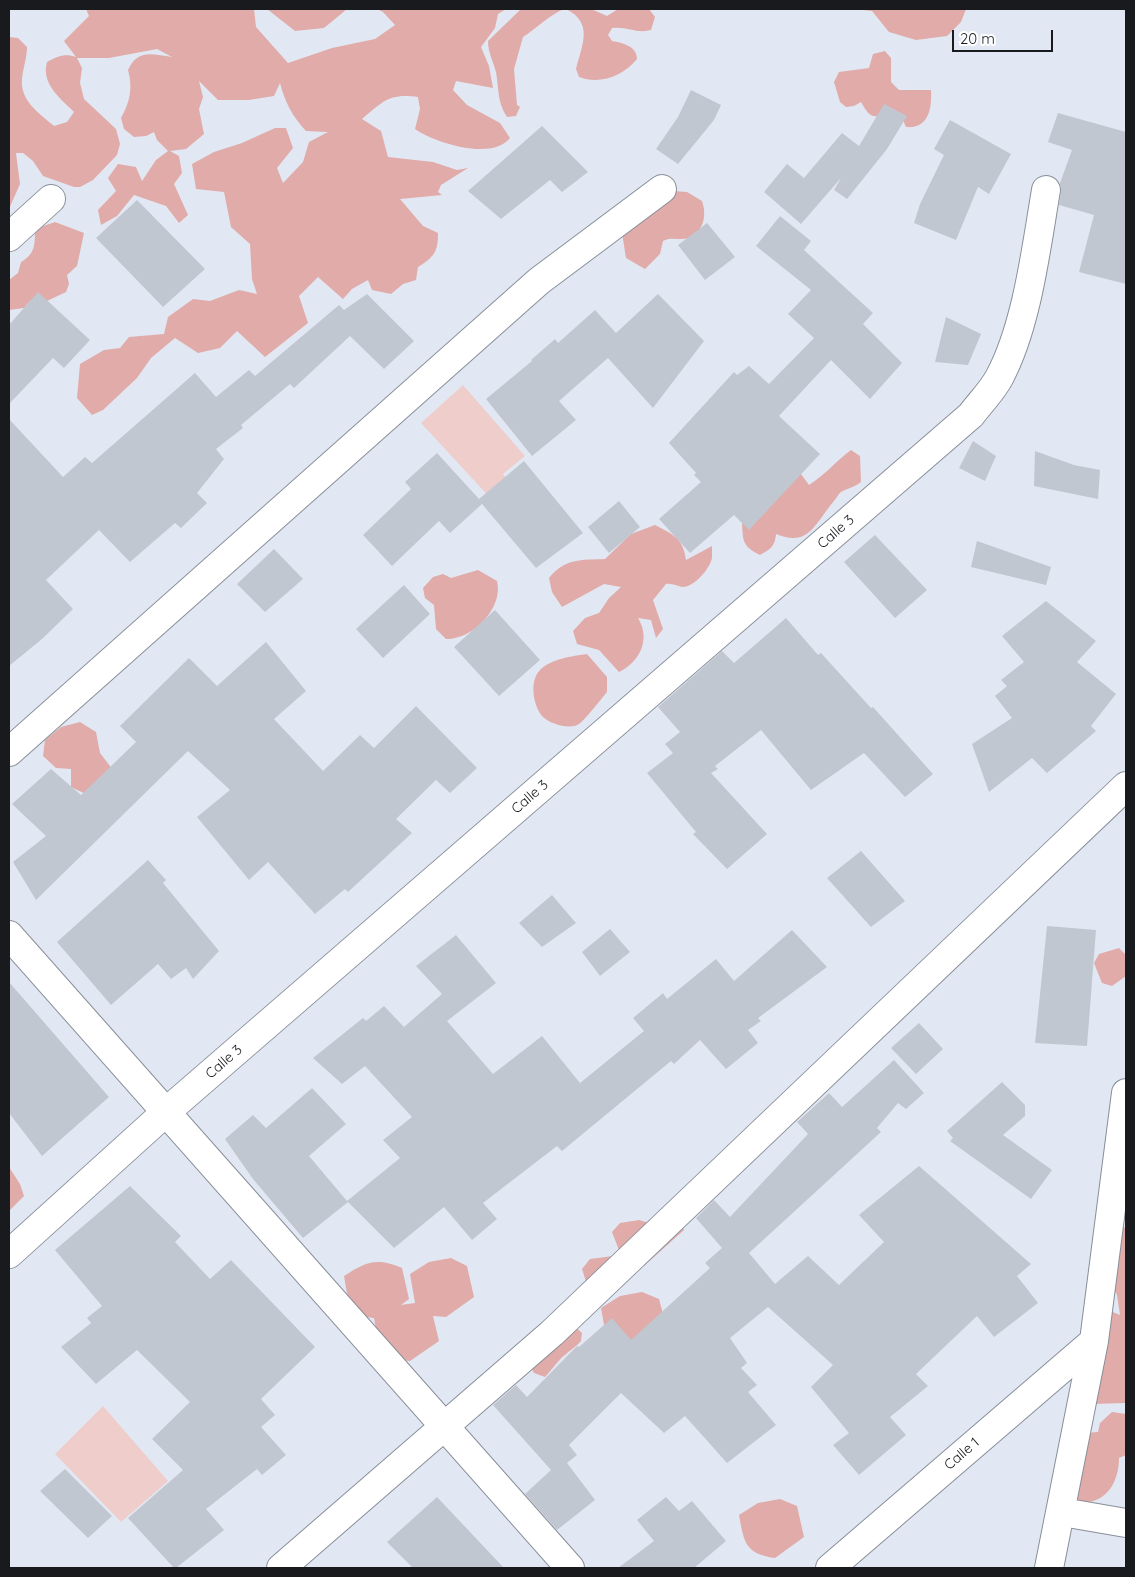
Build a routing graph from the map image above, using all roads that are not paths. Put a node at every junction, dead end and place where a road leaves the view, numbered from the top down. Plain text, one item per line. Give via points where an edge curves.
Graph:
1 (662, 189) dead end
2 (1046, 190) dead end
3 (51, 199) dead end
4 (9, 237) edge
5 (9, 752) edge
6 (1126, 786) edge
7 (9, 935) edge
8 (1126, 1093) edge
9 (166, 1112) junction
10 (9, 1254) edge
11 (1094, 1341) junction
12 (444, 1426) junction
13 (1062, 1512) junction
14 (1126, 1523) edge
15 (281, 1568) edge
16 (570, 1568) edge
17 (830, 1568) edge
18 (1049, 1568) edge

1 - 5 street via 539,281
2 - 9 street, Calle 3 via 1035,256 1013,347 999,380 971,415
3 - 4 street
6 - 12 street via 552,1333
7 - 9 street
8 - 11 street
9 - 10 street, Calle 3
9 - 12 street
11 - 13 street
11 - 17 street, Calle 1
12 - 15 street
12 - 16 street
13 - 14 street
13 - 18 street

